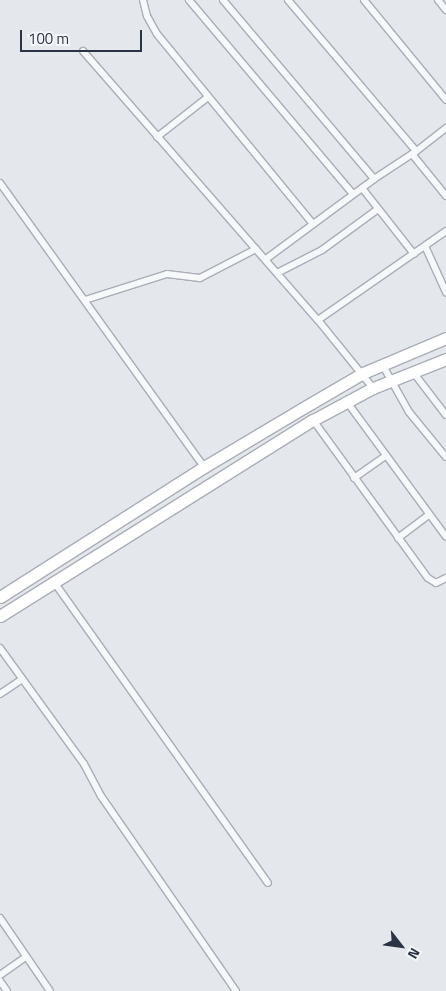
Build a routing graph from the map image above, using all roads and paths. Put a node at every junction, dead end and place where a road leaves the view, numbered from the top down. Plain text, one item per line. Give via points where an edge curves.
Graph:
1 (143, 0) edge
2 (189, 0) edge
3 (223, 0) edge
4 (288, 0) edge
5 (364, 0) edge
6 (438, 0) edge
7 (446, 10) edge
8 (83, 51) dead end
9 (208, 96) junction
10 (446, 100) edge
11 (446, 128) edge
12 (158, 137) junction
13 (414, 153) junction
14 (374, 179) junction
15 (0, 183) edge
16 (362, 188) junction
17 (353, 194) junction
18 (446, 196) edge
19 (378, 209) junction
20 (313, 224) junction
21 (446, 231) edge
22 (425, 246) junction
23 (256, 249) junction
24 (414, 254) junction
25 (266, 259) junction
26 (278, 272) junction
27 (446, 292) edge
28 (85, 300) junction
29 (318, 320) junction
30 (446, 338) edge
31 (446, 359) edge
32 (382, 364) junction
33 (413, 372) junction
34 (363, 373) junction
35 (391, 381) junction
36 (373, 388) junction
37 (347, 402) junction
38 (446, 415) edge
39 (313, 420) junction
40 (386, 456) junction
41 (446, 457) edge
42 (204, 467) junction
43 (354, 478) junction
44 (429, 515) junction
45 (446, 537) edge
46 (398, 538) junction
47 (446, 578) edge
48 (54, 582) junction
49 (0, 597) edge
50 (0, 616) edge
51 (0, 648) edge
52 (22, 679) junction
53 (0, 694) edge
54 (268, 883) dead end
55 (0, 918) edge
56 (26, 956) junction
57 (0, 975) edge
58 (0, 981) edge
59 (7, 991) edge
60 (50, 991) edge
61 (236, 991) edge

1 - 9 street via 157,34
2 - 17 street
3 - 14 street
4 - 13 street
5 - 10 street
6 - 7 street
8 - 12 street
9 - 12 street
9 - 20 street
11 - 13 street
12 - 23 street
13 - 14 street
13 - 18 street
14 - 16 street
15 - 28 street
16 - 17 street
16 - 19 street
17 - 20 street
19 - 24 street
19 - 26 street via 322,250
20 - 25 street
21 - 22 street
22 - 24 street
22 - 27 street
23 - 25 street
23 - 28 street via 200,278 167,274
24 - 29 street
25 - 26 street
26 - 29 street
28 - 42 street
29 - 34 street
30 - 32 highway
31 - 33 highway
32 - 34 highway
32 - 35 street
33 - 35 highway
33 - 38 street
34 - 36 street
34 - 42 highway
35 - 36 highway
35 - 41 street via 412,417
36 - 37 highway
37 - 39 highway
37 - 40 street
39 - 43 street
39 - 48 highway
40 - 43 street
40 - 44 street
42 - 49 highway
43 - 46 street
44 - 45 street
44 - 46 street
46 - 47 street via 430,581 436,583
48 - 50 highway
48 - 54 street
51 - 52 street
52 - 53 street
52 - 61 street via 84,764 101,796
55 - 56 street
56 - 57 street
56 - 60 street
58 - 59 street

